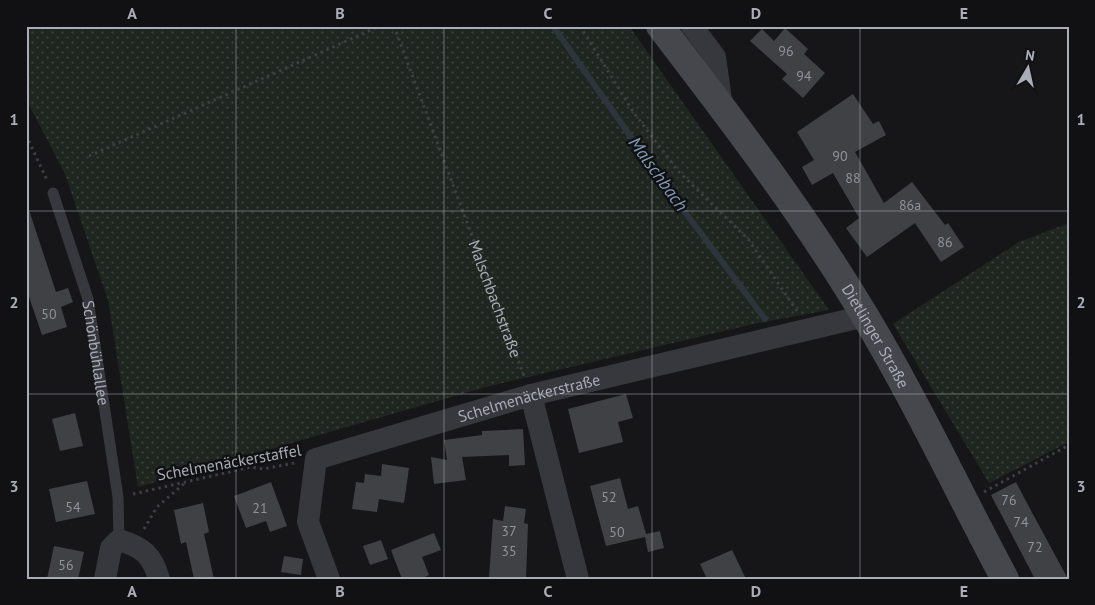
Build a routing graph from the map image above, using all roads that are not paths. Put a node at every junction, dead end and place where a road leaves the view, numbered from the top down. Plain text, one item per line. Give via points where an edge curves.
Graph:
1 (660, 26) edge
2 (692, 26) edge
3 (722, 107) junction
4 (53, 193) road end
5 (865, 316) junction
6 (531, 395) junction
7 (127, 543) junction
8 (105, 579) edge
9 (158, 579) edge
10 (330, 579) edge
11 (578, 579) edge
12 (1005, 579) edge

1 - 3 main road, Dietlinger Straße
2 - 3 street, Dietlinger Straße via 715,56
3 - 5 main road, Dietlinger Straße via 798,211
4 - 7 lane, Schönbühlallee via 88,299
5 - 6 street, Schelmenäckerstraße
5 - 12 main road, Dietlinger Straße
6 - 10 street, Schelmenäckerstraße via 316,459 308,522
6 - 11 street
7 - 8 street, Schönbühlallee via 111,548
7 - 9 street via 146,552

